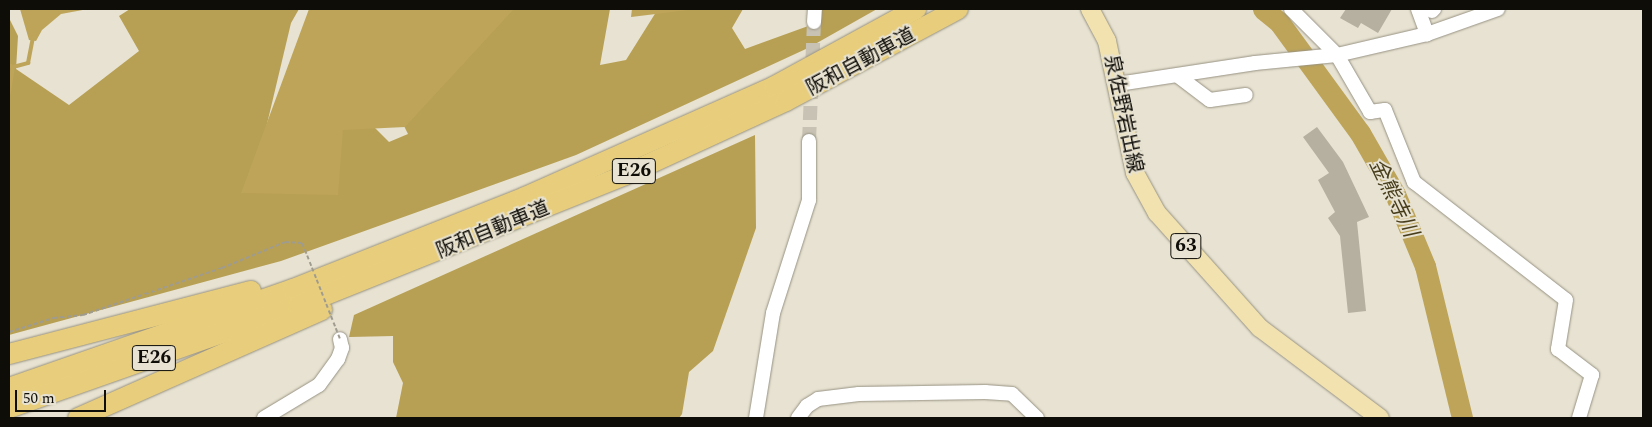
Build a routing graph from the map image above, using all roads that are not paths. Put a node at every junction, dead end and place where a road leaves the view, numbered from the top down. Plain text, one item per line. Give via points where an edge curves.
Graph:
1 (916, 9) edge
2 (958, 9) edge
3 (1090, 9) edge
4 (1291, 9) edge
5 (1428, 9) edge
6 (1498, 9) edge
7 (1427, 34) junction
8 (1332, 55) junction
9 (1178, 76) junction
10 (1118, 84) junction
11 (1246, 95) dead end
12 (809, 141) tunnel mouth
13 (526, 197) junction
14 (471, 239) junction
15 (340, 339) road end
16 (9, 354) edge
17 (9, 388) edge
18 (9, 408) edge
19 (78, 418) edge
20 (264, 418) edge
21 (756, 418) edge
22 (798, 418) edge
23 (1037, 418) edge
24 (1380, 418) edge
25 (1579, 418) edge

1 - 13 highway, 阪和自動車道 / E26 via 774,86
2 - 14 highway, 阪和自動車道 / E26 via 860,64 777,105 625,175
3 - 10 main road, 泉佐野岩出線 / 63 via 1107,40
4 - 8 street
5 - 7 street
6 - 7 street
7 - 8 street
8 - 9 street
8 - 25 street via 1370,112 1385,110 1414,182 1566,300 1558,349 1592,375
9 - 10 street
9 - 11 street via 1210,100
10 - 24 main road, 泉佐野岩出線 / 63 via 1135,173 1157,213 1260,328
12 - 21 street via 809,200 773,313
13 - 16 highway via 493,205 278,283
13 - 17 highway, 阪和自動車道 / E26 via 302,286
14 - 18 highway, 阪和自動車道 / E26 via 216,336
14 - 19 highway via 344,300
15 - 20 street via 342,348 338,358 319,385
22 - 23 street via 807,406 818,399 859,394 985,392 1012,394

